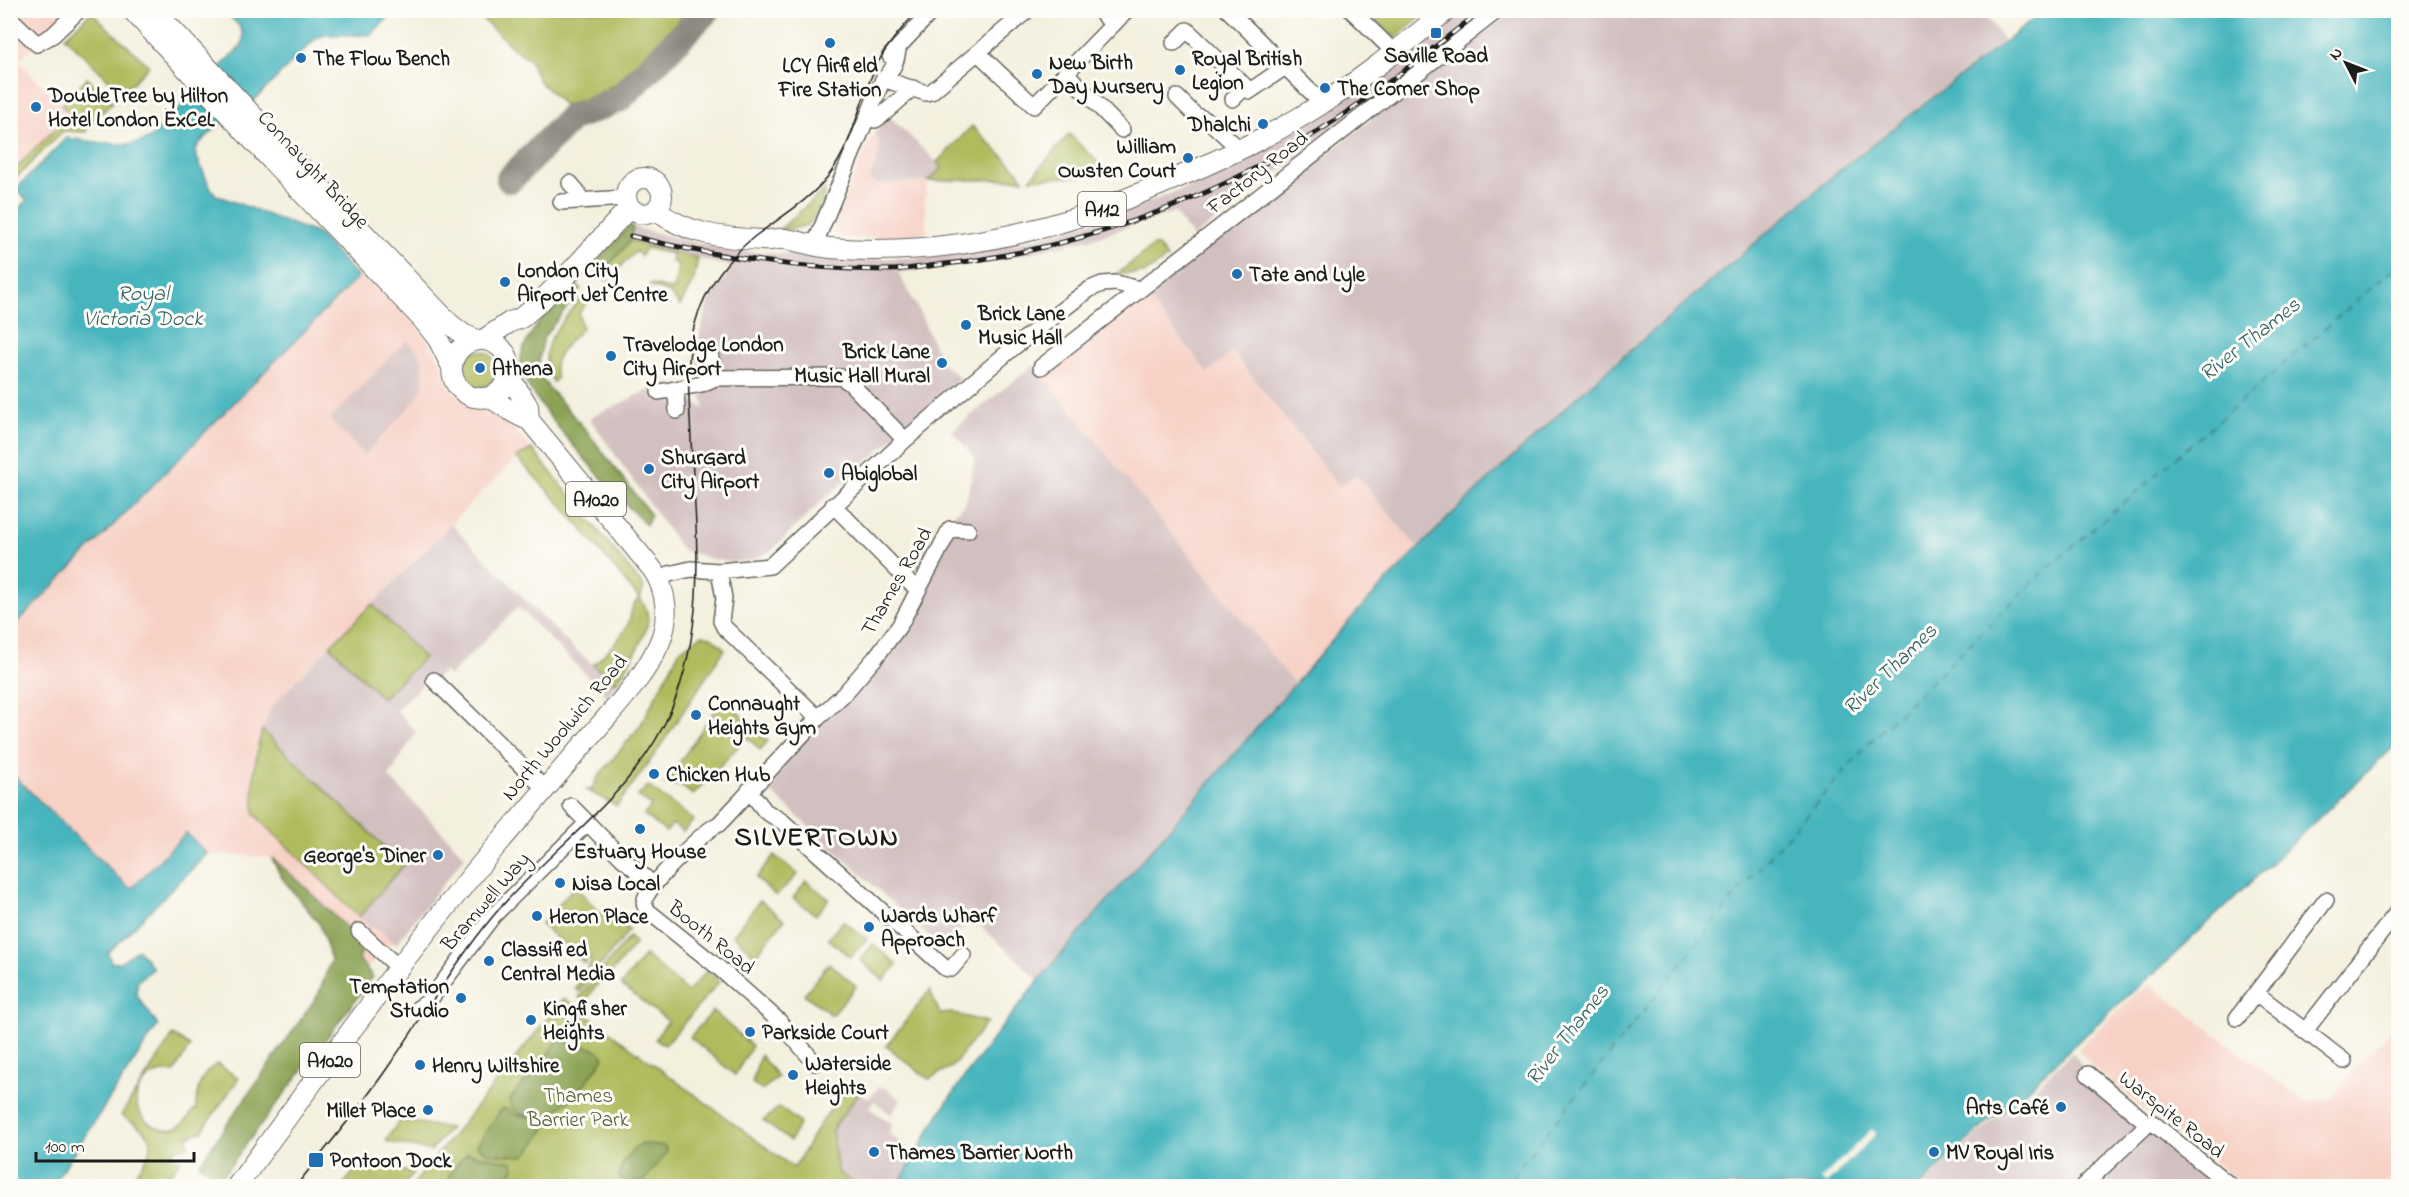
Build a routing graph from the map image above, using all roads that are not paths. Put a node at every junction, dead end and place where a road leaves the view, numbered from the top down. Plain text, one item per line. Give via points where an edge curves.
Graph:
1 (79, 10) edge
2 (132, 10) edge
3 (154, 10) edge
4 (933, 10) edge
5 (1028, 10) edge
6 (1099, 10) edge
7 (1127, 10) edge
8 (1228, 10) edge
9 (1352, 10) edge
10 (1447, 10) edge
11 (1498, 10) edge
12 (10, 18) edge
13 (1113, 25) junction
14 (1174, 43) dead end
15 (1394, 52) junction
16 (978, 53) junction
17 (1285, 67) junction
18 (1066, 73) junction
19 (883, 79) junction
20 (905, 86) junction
21 (1245, 87) junction
22 (1177, 97) dead end
23 (1233, 99) dead end
24 (1323, 104) junction
25 (868, 118) junction
26 (1122, 130) dead end
27 (1238, 151) junction
28 (570, 183) dead end
29 (627, 203) junction
30 (656, 210) junction
31 (814, 246) junction
32 (397, 280) junction
33 (1139, 289) junction
34 (521, 318) junction
35 (480, 340) junction
36 (710, 353) dead end
37 (506, 355) junction
38 (452, 367) junction
39 (1041, 367) dead end
40 (509, 376) junction
41 (716, 378) junction
42 (676, 389) junction
43 (659, 392) dead end
44 (489, 397) junction
45 (677, 411) dead end
46 (529, 420) junction
47 (905, 440) junction
48 (833, 505) junction
49 (968, 530) dead end
50 (718, 571) junction
51 (658, 580) junction
52 (918, 589) junction
53 (434, 680) dead end
54 (818, 718) junction
55 (545, 789) junction
56 (750, 790) junction
57 (572, 806) dead end
58 (590, 826) junction
59 (654, 885) junction
60 (2326, 900) dead end
61 (2398, 910) edge
62 (359, 931) dead end
63 (963, 955) dead end
64 (400, 969) junction
65 (2256, 993) junction
66 (417, 1009) dead end
67 (2237, 1018) dead end
68 (2305, 1031) junction
69 (2344, 1061) dead end
70 (815, 1063) dead end
71 (2088, 1074) dead end
72 (2148, 1124) junction
73 (2211, 1181) edge
74 (237, 1186) edge
75 (2083, 1186) edge
76 (2231, 1186) edge

1 - 12 street via 53,35 37,44
2 - 32 main road, Connaught Bridge / A1020, bridge
3 - 32 main road, Connaught Bridge / A1020, bridge
4 - 19 street via 891,55 881,72
5 - 16 street
6 - 13 street
7 - 13 street
8 - 17 street
9 - 15 street
10 - 15 main road, A112
11 - 33 street, Factory Road
13 - 18 street
14 - 21 street via 1187,30
15 - 24 main road, A112
16 - 18 street via 1034,106
16 - 20 street via 931,92
17 - 21 street via 1250,91
17 - 24 street
18 - 26 street
19 - 20 street
19 - 25 street
20 - 25 street via 880,117
21 - 23 street
22 - 27 street via 1195,115 1209,121
24 - 27 main road, A112
25 - 31 street
27 - 31 main road, A112 via 1114,204 1036,228 936,247
28 - 29 street via 577,191 573,201
29 - 30 main road, A112 via 634,212
29 - 30 main road via 630,183 651,179 662,196
29 - 34 main road via 556,287
30 - 31 main road, A112 via 679,226 713,236 787,239
32 - 35 main road, Connaught Bridge / A1020 via 450,324
32 - 38 main road, Connaught Bridge / A1020 via 438,339
33 - 39 street, Factory Road
33 - 47 street via 1116,283 1090,289 1014,347
34 - 35 main road
34 - 37 main road
35 - 37 main road, A1020 via 495,344
35 - 38 main road via 462,346
36 - 41 street
37 - 40 main road, A1020
38 - 44 main road, A1020 via 458,387 478,398
40 - 44 main road via 498,392
40 - 46 main road, A1020 via 528,406
41 - 42 street
41 - 47 street via 841,377
42 - 43 street
42 - 45 street
44 - 46 main road, A1020 via 516,416
46 - 51 main road, A1020
47 - 48 street
48 - 50 street via 770,566
48 - 52 street
49 - 52 street, Thames Road via 950,529
50 - 51 street via 691,569
50 - 54 street via 724,598 724,627
51 - 55 main road, North Woolwich Road / A1020 via 665,615 658,646 624,698
52 - 54 street, Thames Road via 900,625 875,658
53 - 55 street
54 - 56 street, Thames Road
55 - 64 main road, North Woolwich Road / A1020
56 - 59 street, Booth Road
56 - 63 street via 765,811 783,822 945,968 951,969
57 - 58 street
58 - 59 street
58 - 66 street, Bramwell Way via 493,916 429,1001
59 - 70 street, Booth Road via 644,901 648,911 779,1021
60 - 65 street
61 - 68 street
62 - 64 street
64 - 74 main road, North Woolwich Road / A1020
65 - 67 street
65 - 68 street
68 - 69 street
71 - 72 street, Warspite Road
72 - 73 street, Warspite Road via 2152,1123
72 - 75 street
73 - 76 street, Warspite Road

